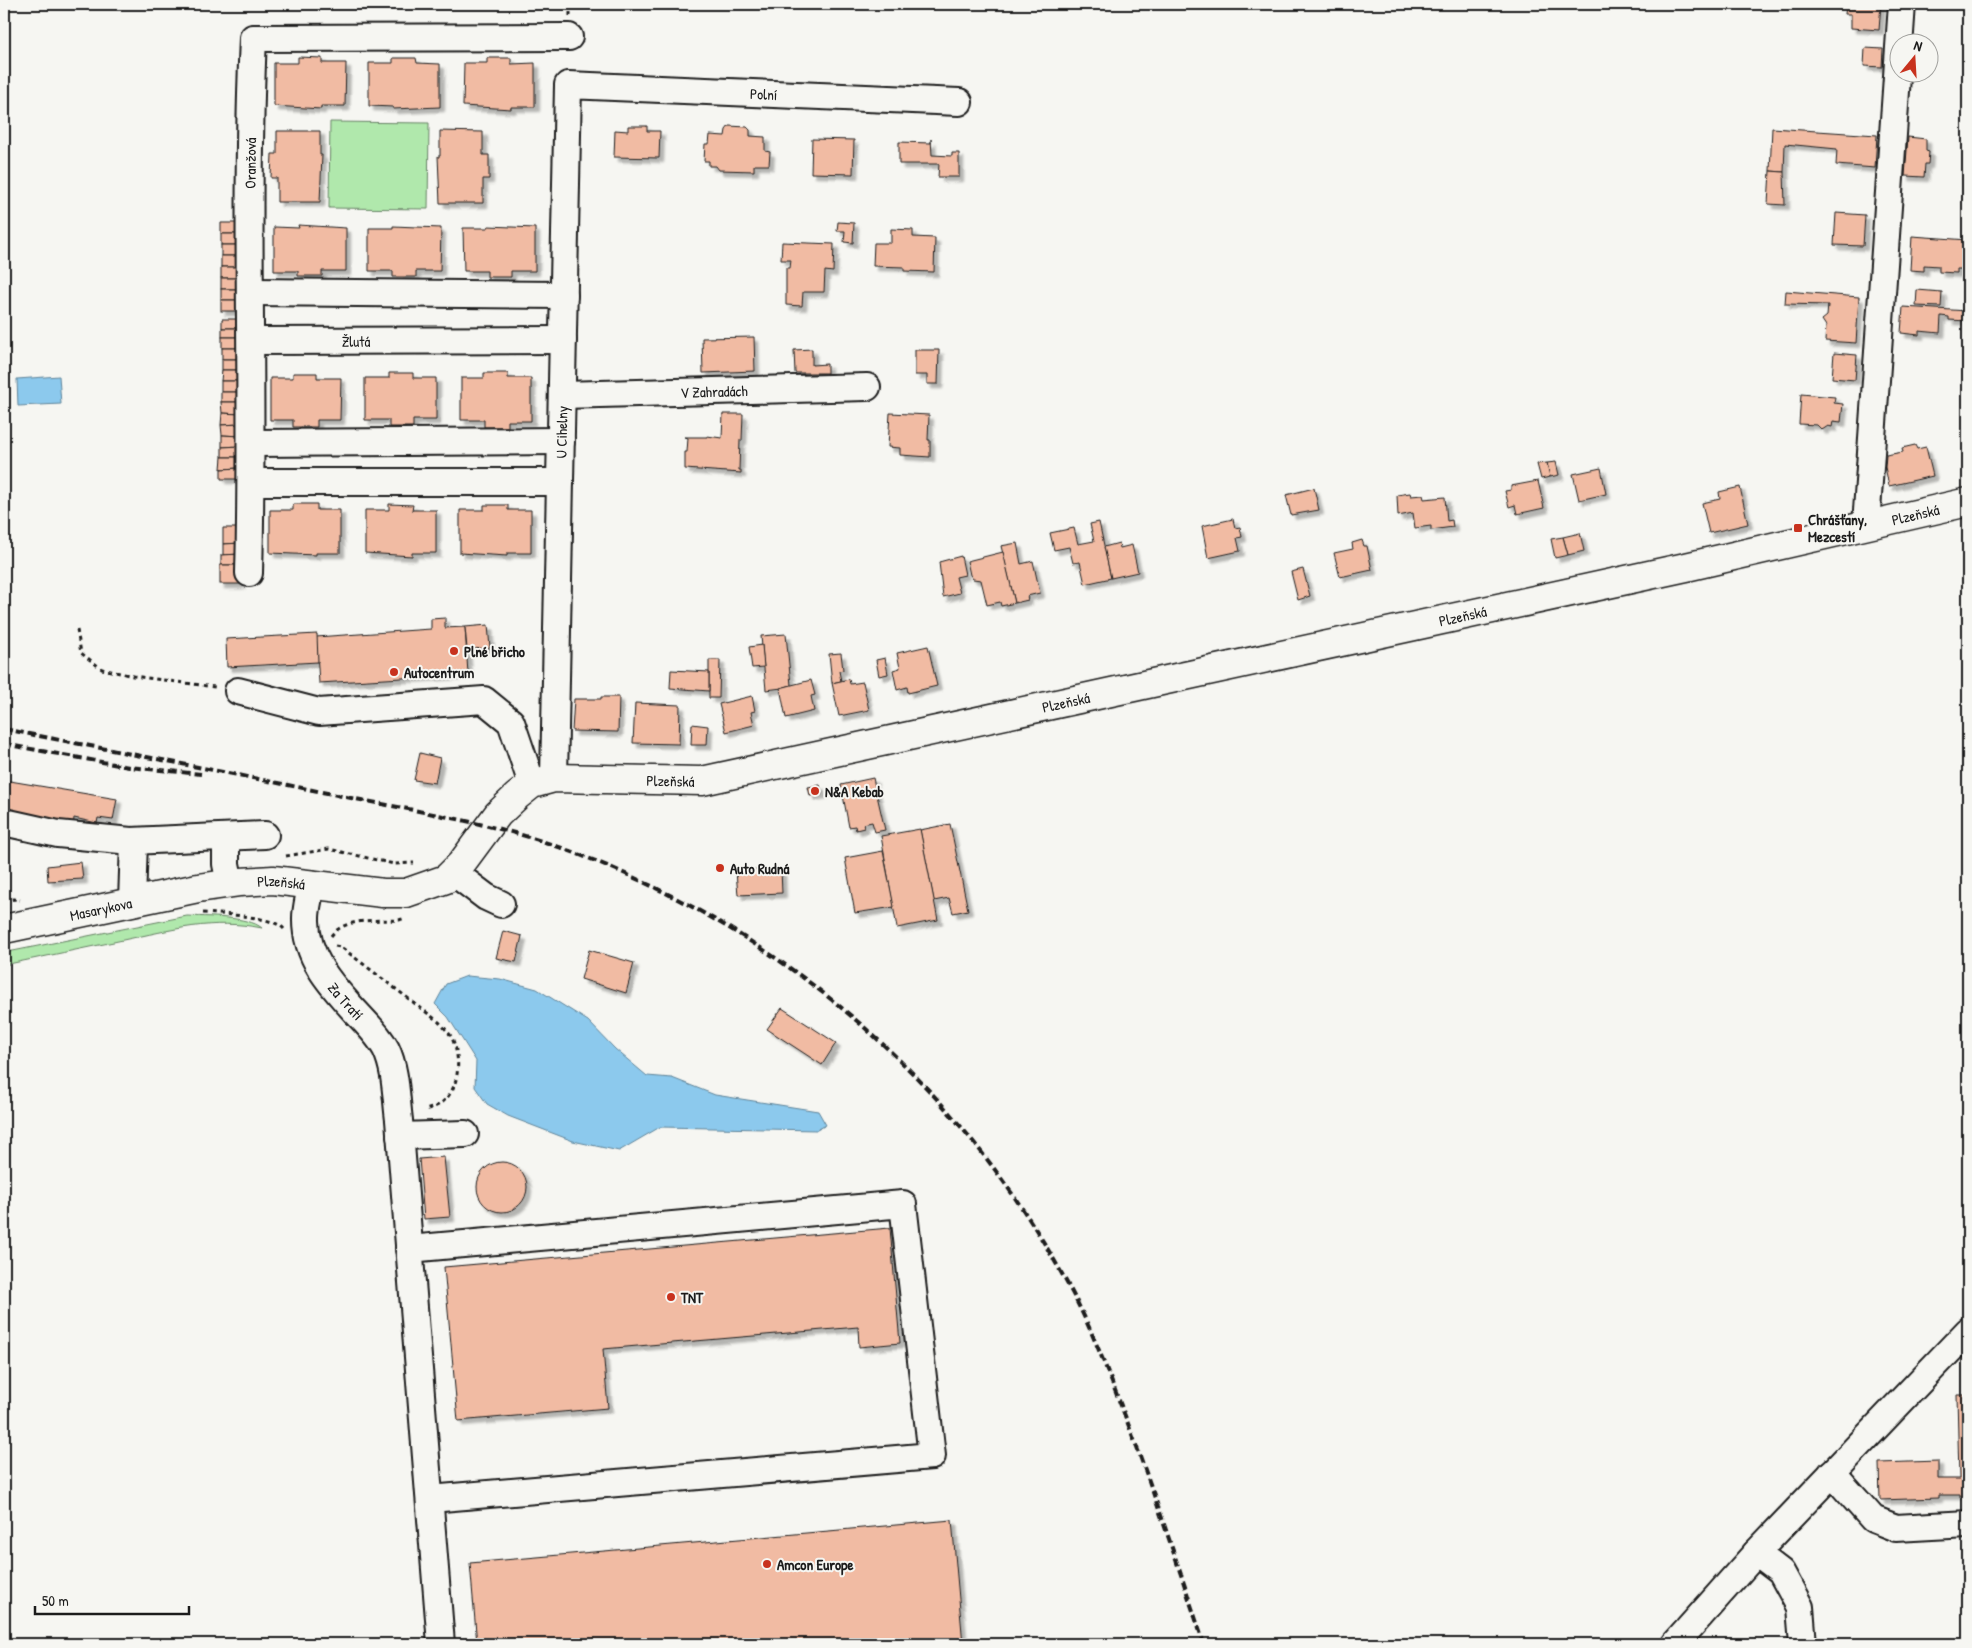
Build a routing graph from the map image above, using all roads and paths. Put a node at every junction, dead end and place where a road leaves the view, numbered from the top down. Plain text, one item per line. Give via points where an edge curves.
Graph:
1 (1902, 4) edge
2 (569, 37) dead end
3 (568, 85) joint
4 (959, 102) dead end
5 (251, 292) junction
6 (564, 295) junction
7 (563, 340) junction
8 (251, 341) junction
9 (867, 387) dead end
10 (562, 395) junction
11 (561, 441) junction
12 (251, 443) junction
13 (251, 482) junction
14 (560, 482) junction
15 (1968, 502) edge
16 (1866, 525) junction
17 (248, 573) dead end
18 (77, 630) dead end
19 (238, 691) joint
20 (543, 781) junction
21 (4, 822) edge
22 (265, 835) dead end
23 (226, 837) junction
24 (134, 841) junction
25 (453, 872) junction
26 (230, 883) junction
27 (311, 884) junction
28 (199, 900) junction
29 (132, 902) junction
30 (501, 904) dead end
31 (412, 915) dead end
32 (4, 929) edge
33 (289, 935) dead end
34 (405, 1129) junction
35 (465, 1134) dead end
36 (409, 1248) junction
37 (1968, 1331) edge
38 (1832, 1473) junction
39 (430, 1499) junction
40 (1968, 1524) edge
41 (1756, 1553) junction
42 (441, 1644) edge
43 (1675, 1644) edge
44 (1803, 1644) edge

1 - 16 street
2 - 5 street, Oranžová via 253,38 249,132
3 - 4 street, Polní
3 - 6 street, U Cihelny
5 - 6 street
5 - 8 street
6 - 7 street, U Cihelny
7 - 8 street, Žlutá
7 - 10 street, U Cihelny
8 - 12 street
9 - 10 street, V Zahradách
10 - 11 street, U Cihelny
11 - 12 street
11 - 14 street, U Cihelny
12 - 13 street
13 - 14 street
13 - 17 street
14 - 20 street, U Cihelny
15 - 16 main road, Plzeňská
16 - 20 main road, Plzeňská via 702,781
18 - 19 path via 81,653 102,669
19 - 20 street via 319,712 484,700 511,722
20 - 25 main road, Plzeňská via 498,814
21 - 24 street via 58,834
22 - 23 street
23 - 24 street
23 - 26 street
24 - 29 street
25 - 27 main road, Plzeňská via 446,878 406,893
25 - 30 street
26 - 27 main road, Plzeňská via 273,880
26 - 28 main road, Plzeňská
27 - 34 street, Za Tratí via 306,918 310,946 318,966 386,1049
28 - 29 main road, Masarykova
28 - 33 path via 281,926
29 - 32 main road, Masarykova
31 - 34 path via 399,920 338,927 329,943 341,946 439,1022 451,1037 458,1062 456,1083 451,1094 435,1108 414,1112
34 - 35 street
34 - 36 street, Za Tratí
36 - 39 street, Za Tratí
36 - 39 street via 902,1204 932,1456
37 - 38 street
38 - 40 street via 1873,1519 1896,1528
38 - 41 street
39 - 42 street, Za Tratí
41 - 43 street
41 - 44 street via 1781,1572 1800,1607

